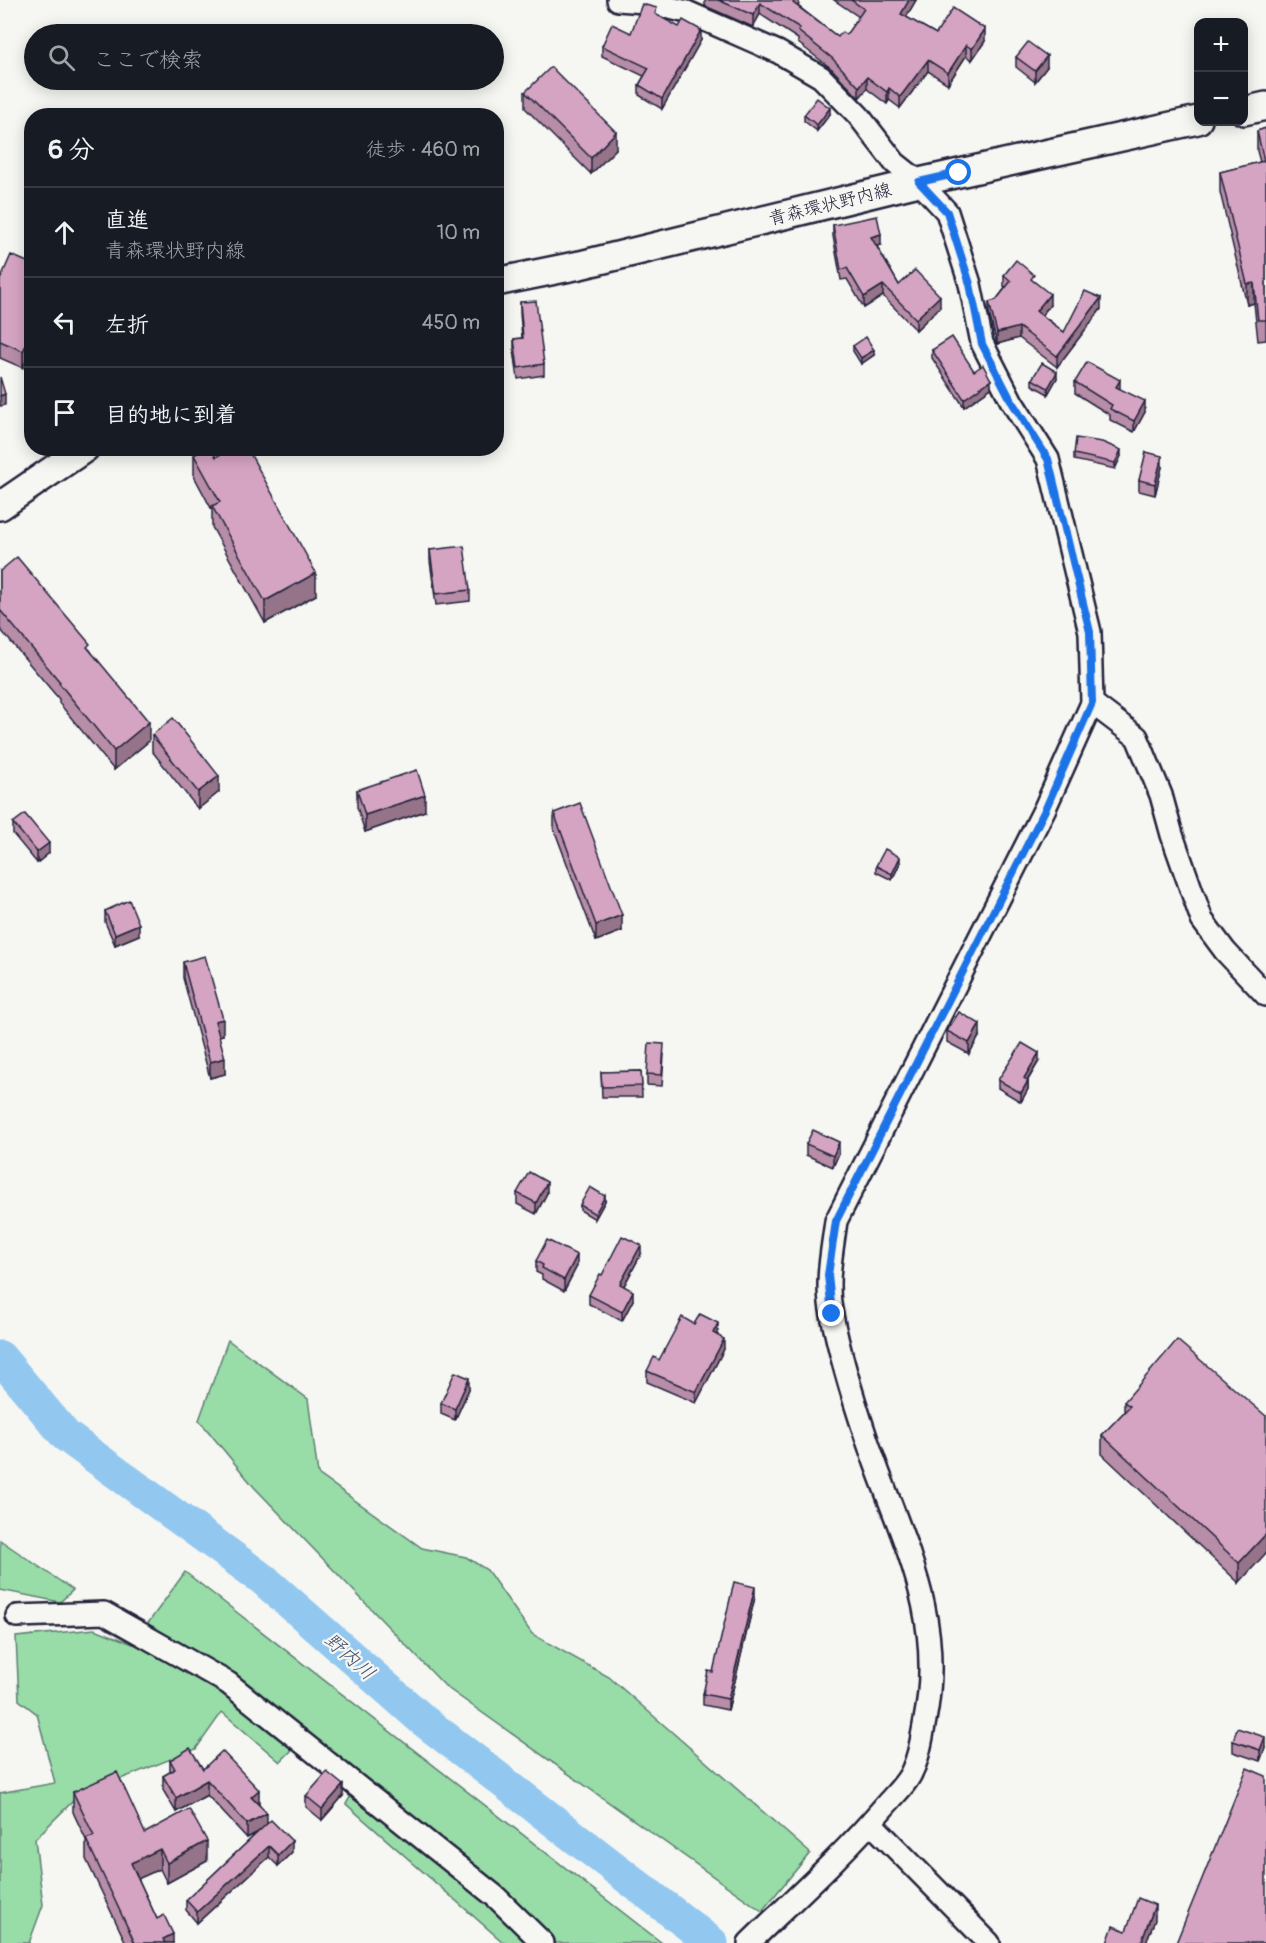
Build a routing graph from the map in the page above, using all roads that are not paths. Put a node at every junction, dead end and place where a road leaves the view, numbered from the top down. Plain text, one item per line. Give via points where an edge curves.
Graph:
1 (618, 0) edge
2 (1266, 106) edge
3 (1248, 110) edge
4 (1194, 121) edge
5 (919, 182) junction
6 (504, 280) edge
7 (73, 456) edge
8 (0, 506) edge
9 (1092, 703) junction
10 (1266, 996) edge
11 (17, 1616) dead end
12 (870, 1823) junction
13 (543, 1943) edge
14 (749, 1943) edge
15 (989, 1943) edge

1 - 5 street via 687,12 778,52 821,77 858,115 895,163
2 - 3 main road
4 - 5 main road, 青森環状野内線
5 - 6 main road, 青森環状野内線
5 - 9 street via 947,212 970,284 982,344 1048,459 1090,632
7 - 8 main road
9 - 10 street via 1137,737 1161,795 1202,920
9 - 12 street via 1046,808 836,1221 828,1275 832,1314 866,1437 915,1569 928,1622 932,1660 931,1691 913,1770
11 - 13 street via 104,1613 228,1683 495,1897
12 - 14 street
12 - 15 street

